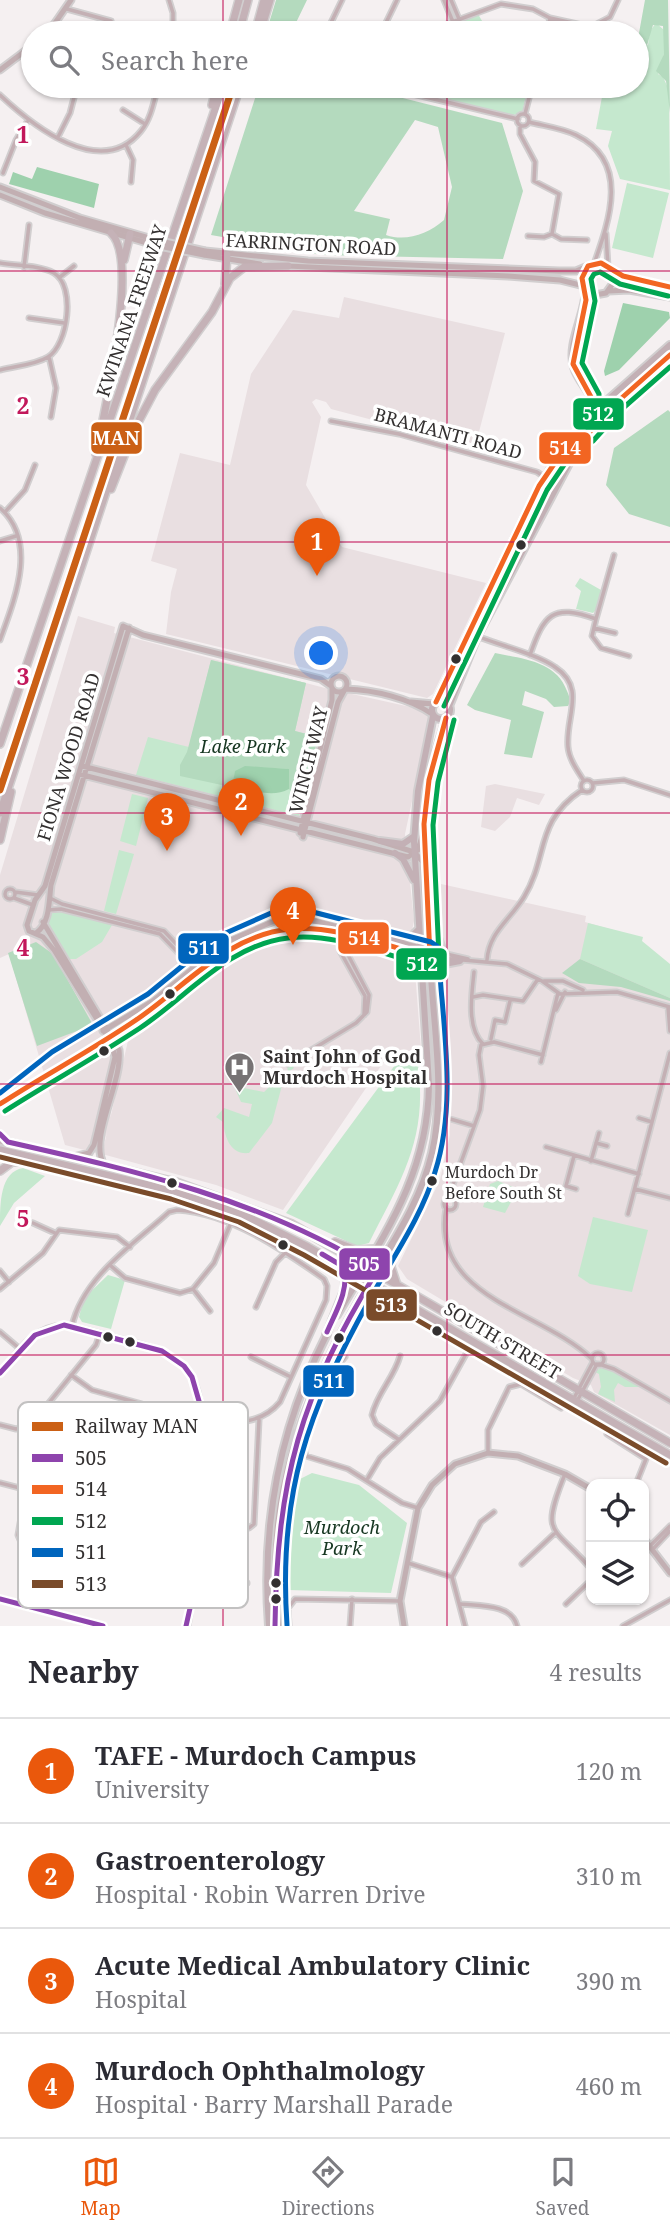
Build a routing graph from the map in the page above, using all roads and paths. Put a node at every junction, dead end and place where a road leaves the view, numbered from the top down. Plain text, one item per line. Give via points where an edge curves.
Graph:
1 (71, 0) edge
2 (169, 0) edge
3 (239, 0) edge
4 (248, 0) edge
5 (264, 0) edge
6 (270, 0) edge
7 (342, 0) edge
8 (397, 0) edge
9 (444, 0) edge
10 (451, 0) edge
11 (618, 0) edge
12 (67, 9) junction
13 (550, 18) junction
14 (459, 19) junction
15 (58, 21) edge
16 (111, 21) dead end
17 (174, 21) edge
18 (233, 21) edge
19 (242, 21) edge
20 (260, 21) edge
21 (262, 21) edge
22 (332, 21) edge
23 (387, 21) edge
24 (453, 21) edge
25 (455, 21) edge
26 (549, 21) edge
27 (561, 21) edge
28 (603, 21) edge
29 (21, 55) edge
30 (2, 70) edge
31 (0, 95) edge
32 (74, 98) edge
33 (154, 98) edge
34 (214, 98) edge
35 (219, 98) edge
36 (237, 98) edge
37 (429, 98) edge
38 (529, 98) edge
39 (123, 110) dead end
40 (525, 114) junction
41 (517, 119) junction
42 (28, 121) junction
43 (528, 123) junction
44 (146, 124) junction
45 (520, 125) junction
46 (58, 137) junction
47 (524, 141) junction
48 (126, 145) junction
49 (197, 167) junction
50 (3, 173) dead end
51 (131, 182) dead end
52 (0, 187) edge
53 (0, 195) edge
54 (29, 225) dead end
55 (606, 225) junction
56 (111, 233) junction
57 (552, 234) junction
58 (130, 236) junction
59 (528, 236) dead end
60 (587, 240) dead end
61 (227, 257) junction
62 (0, 263) edge
63 (591, 265) junction
64 (75, 266) dead end
65 (288, 266) junction
66 (24, 267) junction
67 (610, 269) junction
68 (60, 277) junction
69 (120, 285) junction
70 (670, 287) edge
71 (585, 288) junction
72 (608, 291) junction
73 (223, 295) junction
74 (670, 297) edge
75 (29, 318) dead end
76 (64, 323) junction
77 (670, 345) edge
78 (670, 355) edge
79 (48, 357) junction
80 (0, 370) edge
81 (51, 416) dead end
82 (331, 421) dead end
83 (585, 422) junction
84 (35, 465) dead end
85 (544, 478) junction
86 (555, 484) junction
87 (87, 493) junction
88 (0, 508) edge
89 (4, 512) junction
90 (16, 536) junction
91 (0, 541) edge
92 (84, 555) junction
93 (614, 555) dead end
94 (596, 619) junction
95 (594, 628) junction
96 (469, 633) junction
97 (615, 633) dead end
98 (477, 637) junction
99 (0, 640) edge
100 (530, 655) junction
101 (629, 656) dead end
102 (335, 676) junction
103 (321, 679) junction
104 (347, 679) junction
105 (332, 687) junction
106 (345, 690) junction
107 (365, 691) junction
108 (408, 702) junction
109 (435, 703) junction
110 (449, 706) junction
111 (433, 715) junction
112 (446, 718) junction
113 (24, 740) junction
114 (0, 743) edge
115 (84, 767) junction
116 (82, 775) junction
117 (420, 780) junction
118 (584, 781) junction
119 (429, 782) junction
120 (593, 783) junction
121 (155, 784) junction
122 (177, 790) junction
123 (582, 790) junction
124 (153, 792) junction
125 (670, 795) edge
126 (175, 798) junction
127 (0, 813) edge
128 (424, 826) junction
129 (304, 827) junction
130 (414, 835) junction
131 (367, 838) junction
132 (0, 840) edge
133 (380, 841) junction
134 (373, 848) junction
135 (395, 853) junction
136 (415, 853) junction
137 (424, 865) junction
138 (415, 882) junction
139 (21, 887) dead end
140 (15, 892) junction
141 (20, 894) junction
142 (38, 895) junction
143 (50, 897) junction
144 (13, 898) junction
145 (34, 907) junction
146 (426, 907) junction
147 (48, 910) junction
148 (289, 917) junction
149 (115, 919) junction
150 (43, 922) junction
151 (419, 928) junction
152 (295, 929) junction
153 (36, 933) junction
154 (346, 933) junction
155 (387, 940) junction
156 (407, 952) junction
157 (421, 952) junction
158 (443, 952) junction
159 (430, 953) junction
160 (471, 960) junction
161 (487, 960) junction
162 (460, 961) junction
163 (196, 969) junction
164 (474, 972) dead end
165 (430, 973) junction
166 (540, 980) junction
167 (557, 982) junction
168 (566, 984) junction
169 (422, 985) junction
170 (556, 991) junction
171 (585, 991) junction
172 (565, 992) junction
173 (473, 997) junction
174 (510, 1001) junction
175 (669, 1007) edge
176 (554, 1015) junction
177 (670, 1031) edge
178 (108, 1033) junction
179 (491, 1039) dead end
180 (483, 1044) junction
181 (670, 1054) edge
182 (542, 1055) junction
183 (541, 1062) dead end
184 (288, 1064) dead end
185 (668, 1072) edge
186 (438, 1104) junction
187 (447, 1118) junction
188 (639, 1118) dead end
189 (652, 1122) junction
190 (474, 1126) junction
191 (436, 1128) junction
192 (598, 1133) dead end
193 (3, 1141) edge
194 (596, 1143) junction
195 (607, 1146) dead end
196 (546, 1147) dead end
197 (0, 1150) edge
198 (574, 1156) junction
199 (70, 1157) junction
200 (591, 1161) junction
201 (53, 1163) junction
202 (104, 1164) junction
203 (0, 1171) edge
204 (639, 1174) junction
205 (576, 1189) dead end
206 (635, 1189) junction
207 (451, 1198) junction
208 (670, 1198) edge
209 (446, 1208) junction
210 (453, 1209) junction
211 (628, 1214) dead end
212 (446, 1218) junction
213 (33, 1223) dead end
214 (292, 1224) junction
215 (230, 1225) junction
216 (55, 1233) junction
217 (392, 1245) junction
218 (130, 1248) junction
219 (375, 1249) junction
220 (286, 1252) junction
221 (366, 1264) junction
222 (111, 1266) junction
223 (344, 1267) junction
224 (0, 1271) edge
225 (377, 1271) junction
226 (359, 1276) junction
227 (9, 1282) junction
228 (370, 1282) junction
229 (397, 1283) junction
230 (0, 1289) edge
231 (193, 1289) junction
232 (360, 1299) junction
233 (256, 1307) dead end
234 (211, 1311) dead end
235 (430, 1316) junction
236 (72, 1326) junction
237 (0, 1332) edge
238 (100, 1333) junction
239 (326, 1335) junction
240 (20, 1349) junction
241 (466, 1354) dead end
242 (400, 1356) dead end
243 (251, 1357) dead end
244 (345, 1357) dead end
245 (604, 1357) junction
246 (595, 1361) junction
247 (614, 1369) junction
248 (0, 1373) edge
249 (71, 1375) junction
250 (291, 1377) junction
251 (579, 1392) junction
252 (670, 1401) edge
253 (49, 1402) edge
254 (135, 1402) edge
255 (199, 1402) edge
256 (574, 1402) junction
257 (561, 1408) dead end
258 (248, 1420) edge
259 (258, 1420) junction
260 (0, 1425) edge
261 (18, 1429) edge
262 (607, 1434) dead end
263 (398, 1440) junction
264 (670, 1443) edge
265 (488, 1453) junction
266 (670, 1455) edge
267 (565, 1474) junction
268 (368, 1478) junction
269 (638, 1479) edge
270 (0, 1483) edge
271 (586, 1486) edge
272 (18, 1487) edge
273 (418, 1508) junction
274 (494, 1512) dead end
275 (248, 1528) edge
276 (670, 1528) edge
277 (555, 1534) junction
278 (647, 1542) edge
279 (652, 1547) junction
280 (408, 1563) junction
281 (522, 1564) dead end
282 (586, 1564) edge
283 (670, 1573) edge
284 (452, 1577) junction
285 (586, 1585) edge
286 (352, 1599) junction
287 (670, 1600) edge
288 (0, 1601) edge
289 (400, 1601) junction
290 (461, 1604) junction
291 (566, 1604) dead end
292 (18, 1606) edge
293 (25, 1608) edge
294 (191, 1608) edge
295 (629, 1620) junction
296 (80, 1623) edge
297 (90, 1626) edge
298 (103, 1626) edge
299 (187, 1626) edge
300 (269, 1626) edge
301 (276, 1626) edge
302 (289, 1626) edge
303 (350, 1626) edge
304 (404, 1626) edge
305 (465, 1626) edge
306 (517, 1626) edge
307 (623, 1626) edge
308 (632, 1626) edge

1 - 12 street
2 - 17 street
3 - 18 highway
4 - 19 highway
5 - 20 highway
6 - 21 highway
7 - 22 street
8 - 23 street
9 - 24 street
10 - 14 street
11 - 28 street via 614,12
12 - 15 street
12 - 16 street
13 - 14 street via 533,9 501,4
13 - 26 street
13 - 27 street
14 - 25 street
29 - 30 street
31 - 42 street
32 - 46 street
33 - 44 street
34 - 49 highway
35 - 49 highway, KWINANA FREEWAY
36 - 92 highway, KWINANA FREEWAY
37 - 41 street
38 - 40 street
39 - 44 street
40 - 41 street
40 - 43 street
41 - 45 street
42 - 46 street
42 - 50 street
43 - 45 street
43 - 47 street
43 - 55 street via 575,134 600,153 613,185
44 - 48 street
45 - 47 street
46 - 48 street via 92,151
47 - 57 street via 536,163 535,183 559,194
48 - 51 street via 133,160
49 - 87 highway, KWINANA FREEWAY
52 - 58 street, FARRINGTON ROAD
53 - 56 street, FARRINGTON ROAD
54 - 66 street
55 - 63 street
55 - 67 street via 604,246
56 - 58 street, FARRINGTON ROAD
56 - 69 highway via 121,252
57 - 59 street
57 - 60 street
58 - 61 street, FARRINGTON ROAD, bridge
58 - 69 highway
61 - 63 street, FARRINGTON ROAD via 559,271
61 - 65 street, FARRINGTON ROAD
61 - 73 highway
62 - 66 street
63 - 67 street
63 - 71 street via 583,273
64 - 68 street
65 - 71 street, FARRINGTON ROAD via 508,276 560,280
65 - 73 highway via 244,267 230,278
66 - 68 street
67 - 70 street
67 - 72 street via 614,282
68 - 76 street via 67,296
69 - 87 highway via 116,359
71 - 72 street via 595,295
71 - 83 main road via 573,357 576,372 592,397
72 - 74 street
73 - 92 highway via 144,410
75 - 76 street
76 - 79 street via 60,342
77 - 83 main road
78 - 86 main road via 603,416
79 - 80 street
79 - 81 street via 56,388
82 - 85 street, BRAMANTI ROAD via 399,434 537,472
83 - 85 main road
84 - 89 street via 25,490
85 - 86 street, BRAMANTI ROAD
85 - 96 main road
86 - 98 main road
87 - 114 highway, KWINANA FREEWAY
88 - 89 street
89 - 90 street
90 - 91 street
90 - 99 street via 19,582
92 - 113 highway, KWINANA FREEWAY
93 - 94 street
94 - 95 street
94 - 100 street via 558,612 546,619
95 - 97 street
95 - 101 street via 594,643
96 - 98 street
96 - 109 main road
98 - 100 street
98 - 110 main road
100 - 118 street via 551,664 568,680 574,696 569,754
102 - 103 street
102 - 104 street
102 - 105 street, WINCH WAY
103 - 105 street
103 - 115 street, FIONA WOOD ROAD via 125,630
104 - 106 street, WINCH WAY
104 - 107 street
105 - 106 street via 338,692
105 - 129 street, WINCH WAY
106 - 107 street
106 - 129 street, WINCH WAY
107 - 108 street
108 - 109 street
108 - 111 street
109 - 110 main road
109 - 111 main road
110 - 112 main road
111 - 112 main road
111 - 117 main road
112 - 119 main road
113 - 127 highway, KWINANA FREEWAY
113 - 132 highway
115 - 116 street, FIONA WOOD ROAD
115 - 121 street
116 - 124 street
116 - 142 street, FIONA WOOD ROAD
116 - 143 street, FIONA WOOD ROAD
117 - 119 main road
117 - 130 main road
118 - 120 street
118 - 123 street
119 - 128 main road
120 - 123 street via 591,791
120 - 125 street via 624,780
121 - 122 street
121 - 124 street
122 - 126 street
122 - 129 street
123 - 161 street via 557,811 546,830 526,894 491,938
124 - 126 street
126 - 129 street
128 - 136 street
128 - 137 main road
129 - 131 street
129 - 134 street
130 - 133 main road via 403,844
130 - 136 main road
131 - 133 street
131 - 134 street
133 - 136 street
134 - 135 street
135 - 136 street via 408,857
135 - 138 main road
136 - 137 street
136 - 138 main road
137 - 146 main road
138 - 151 main road
139 - 141 street
140 - 141 street
140 - 144 street
140 - 144 street via 10,887 5,897
141 - 142 street
142 - 143 street
142 - 145 street, FIONA WOOD ROAD
143 - 147 street, FIONA WOOD ROAD
143 - 149 street
144 - 145 street via 29,901
145 - 153 street, FIONA WOOD ROAD via 27,925
146 - 158 main road
146 - 159 main road
147 - 149 street
147 - 150 street, FIONA WOOD ROAD
148 - 152 street via 287,924
148 - 154 street
148 - 163 street via 232,939
149 - 163 street via 163,935
150 - 153 street, FIONA WOOD ROAD
150 - 178 street
151 - 155 main road via 410,938
151 - 157 main road
152 - 154 street
152 - 163 street via 242,941
153 - 178 street via 51,945
154 - 155 street
154 - 156 street
154 - 184 street via 346,951 369,995 369,1008 356,1023
155 - 157 street
156 - 157 street
156 - 169 main road
157 - 159 street
157 - 169 main road
158 - 159 street
158 - 160 street
159 - 162 street
159 - 165 main road
160 - 161 street
160 - 162 street
161 - 166 street
162 - 165 main road via 439,965
163 - 178 street
164 - 173 street
165 - 186 main road
166 - 167 street
166 - 170 street
166 - 174 street via 527,1000
167 - 168 street
167 - 170 street
168 - 171 street
168 - 172 street
169 - 219 main road via 429,1085 423,1147 410,1185
170 - 172 street
170 - 176 street
171 - 172 street
171 - 175 street via 617,992
172 - 176 street
173 - 174 street
173 - 180 street via 474,1032
174 - 179 street via 505,1022 495,1020
175 - 177 street
176 - 182 street
178 - 199 street via 115,1057 94,1145 89,1153
178 - 202 street via 120,1057 98,1149
180 - 182 street via 494,1042
180 - 190 street via 479,1055 483,1096
181 - 185 street
182 - 183 street
185 - 189 street
186 - 187 street
186 - 191 main road
187 - 190 street
187 - 191 street
188 - 189 street
189 - 204 street
190 - 207 street
191 - 217 main road via 420,1190
192 - 194 street
193 - 199 highway, SOUTH STREET
194 - 195 street
194 - 200 street
196 - 198 street
197 - 201 highway, SOUTH STREET
198 - 200 street
198 - 205 street via 566,1186
199 - 202 highway, SOUTH STREET
200 - 204 street
201 - 203 highway via 12,1163
201 - 223 highway, SOUTH STREET via 206,1201 284,1234
202 - 214 highway, SOUTH STREET via 195,1188
204 - 206 street
206 - 208 street
206 - 211 street
207 - 209 street via 444,1202
207 - 210 street via 456,1205
209 - 210 street
209 - 212 street
210 - 212 street
212 - 246 street via 445,1240 462,1275
213 - 216 street
214 - 219 highway via 352,1250
214 - 221 highway, SOUTH STREET
215 - 218 street via 177,1210
215 - 220 street
215 - 231 street via 214,1264
216 - 218 street via 65,1229 117,1237
216 - 227 street via 43,1253
217 - 225 main road
217 - 229 highway via 391,1267
218 - 222 street
219 - 221 main road
220 - 233 street via 276,1262
220 - 250 street via 324,1279 328,1295
221 - 225 highway, SOUTH STREET
221 - 226 main road
222 - 231 street via 125,1278 180,1293
222 - 236 street via 83,1294
223 - 226 highway, SOUTH STREET
223 - 239 highway via 345,1288
224 - 227 street
225 - 228 main road
225 - 229 highway, SOUTH STREET
226 - 228 highway, SOUTH STREET
226 - 239 main road
227 - 230 street
228 - 232 main road
228 - 235 highway, SOUTH STREET
229 - 251 highway, SOUTH STREET
231 - 234 street
232 - 235 highway via 385,1297
232 - 301 main road via 317,1380 289,1457 277,1528
235 - 256 highway, SOUTH STREET
236 - 238 street
236 - 240 street via 42,1329
237 - 240 street
238 - 249 street via 96,1345
238 - 255 street via 160,1348 176,1358 187,1368
239 - 300 main road via 294,1410 277,1471 267,1547
240 - 248 street
241 - 263 street via 440,1401
242 - 263 street via 372,1415 376,1424
243 - 250 street
244 - 268 street via 315,1408 303,1448 306,1456
245 - 246 street
245 - 246 street via 601,1353
245 - 247 street
246 - 247 street
246 - 251 street
247 - 252 street
249 - 253 street
249 - 254 street via 92,1390
250 - 259 street via 280,1402
251 - 256 street
251 - 264 highway, SOUTH STREET
256 - 266 highway, SOUTH STREET
257 - 265 street via 521,1384 509,1387 488,1430
258 - 259 street
259 - 275 street via 254,1524
260 - 261 street
262 - 269 street via 646,1459
263 - 268 street
265 - 267 street via 518,1456
265 - 273 street via 455,1464 432,1485
267 - 271 street
267 - 277 street via 551,1518
268 - 273 street via 402,1503
270 - 272 street
273 - 280 street
274 - 284 street via 481,1521
276 - 279 street
277 - 281 street
277 - 282 street
278 - 279 street
279 - 283 street
280 - 284 street
280 - 289 street
284 - 290 street
285 - 291 street
286 - 289 street
286 - 302 street via 295,1599 288,1608
286 - 303 street
287 - 295 street
288 - 292 street
289 - 304 street
290 - 305 street
290 - 306 street via 506,1611
293 - 296 street
294 - 299 street
295 - 307 street
295 - 308 street
296 - 297 street
296 - 298 street

